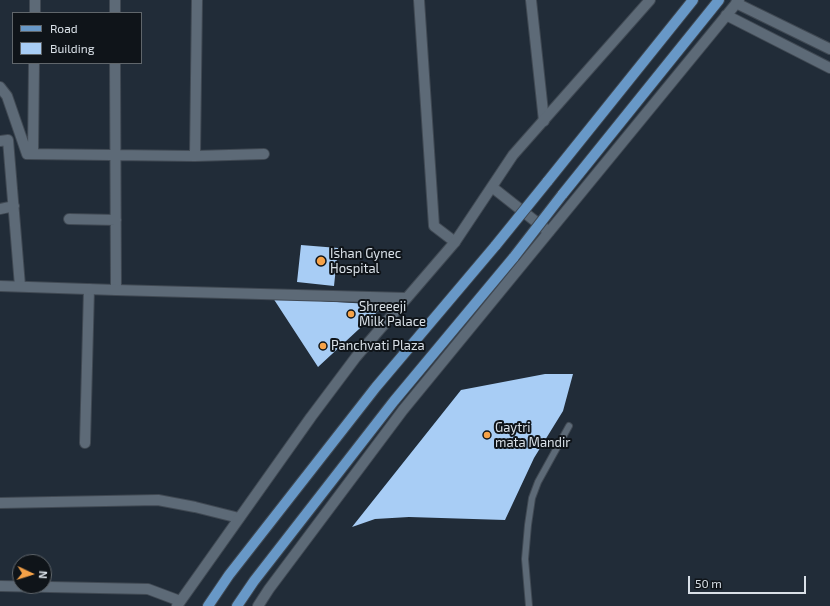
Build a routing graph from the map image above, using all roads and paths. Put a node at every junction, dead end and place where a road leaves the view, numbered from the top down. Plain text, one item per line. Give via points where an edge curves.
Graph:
1 (35, 0) edge
2 (114, 0) edge
3 (197, 0) edge
4 (419, 0) edge
5 (531, 0) edge
6 (650, 0) edge
7 (693, 0) edge
8 (719, 0) edge
9 (737, 1) edge
10 (35, 12) edge
11 (115, 12) edge
12 (726, 15) junction
13 (830, 49) edge
14 (34, 64) edge
15 (115, 64) edge
16 (830, 68) edge
17 (0, 87) edge
18 (544, 121) junction
19 (0, 141) edge
20 (33, 154) junction
21 (264, 154) dead end
22 (116, 156) junction
23 (195, 156) junction
24 (492, 187) junction
25 (14, 206) junction
26 (0, 209) edge
27 (69, 219) dead end
28 (116, 220) junction
29 (549, 232) junction
30 (455, 242) junction
31 (0, 286) edge
32 (20, 286) junction
33 (89, 289) junction
34 (116, 290) junction
35 (406, 298) junction
36 (569, 426) dead end
37 (85, 443) dead end
38 (0, 503) edge
39 (238, 518) junction
40 (0, 586) edge
41 (179, 603) edge
42 (208, 606) edge
43 (237, 606) edge
44 (258, 606) edge
45 (529, 606) edge

1 - 10 street
2 - 11 street
3 - 23 street
4 - 30 street via 434,226
5 - 18 street
6 - 18 street
7 - 42 main road, bridge via 496,245 376,386 229,575
8 - 43 main road, bridge via 514,257 394,401
9 - 12 street
9 - 13 street
12 - 16 street
12 - 29 street
14 - 20 street
15 - 22 street
17 - 20 street via 7,96 28,154
18 - 24 street via 513,155
19 - 25 street via 8,140
20 - 22 street
21 - 23 street
22 - 23 street
22 - 28 street
24 - 29 street
24 - 30 street
25 - 26 street
25 - 32 street
27 - 28 street
28 - 34 street
29 - 44 street via 403,410
30 - 35 street
31 - 32 street
32 - 33 street
33 - 34 street
33 - 37 street
34 - 35 street
35 - 39 street via 351,363
36 - 45 lane via 532,498 525,559
38 - 39 street via 158,500 195,506
39 - 41 street
40 - 41 street via 148,589

